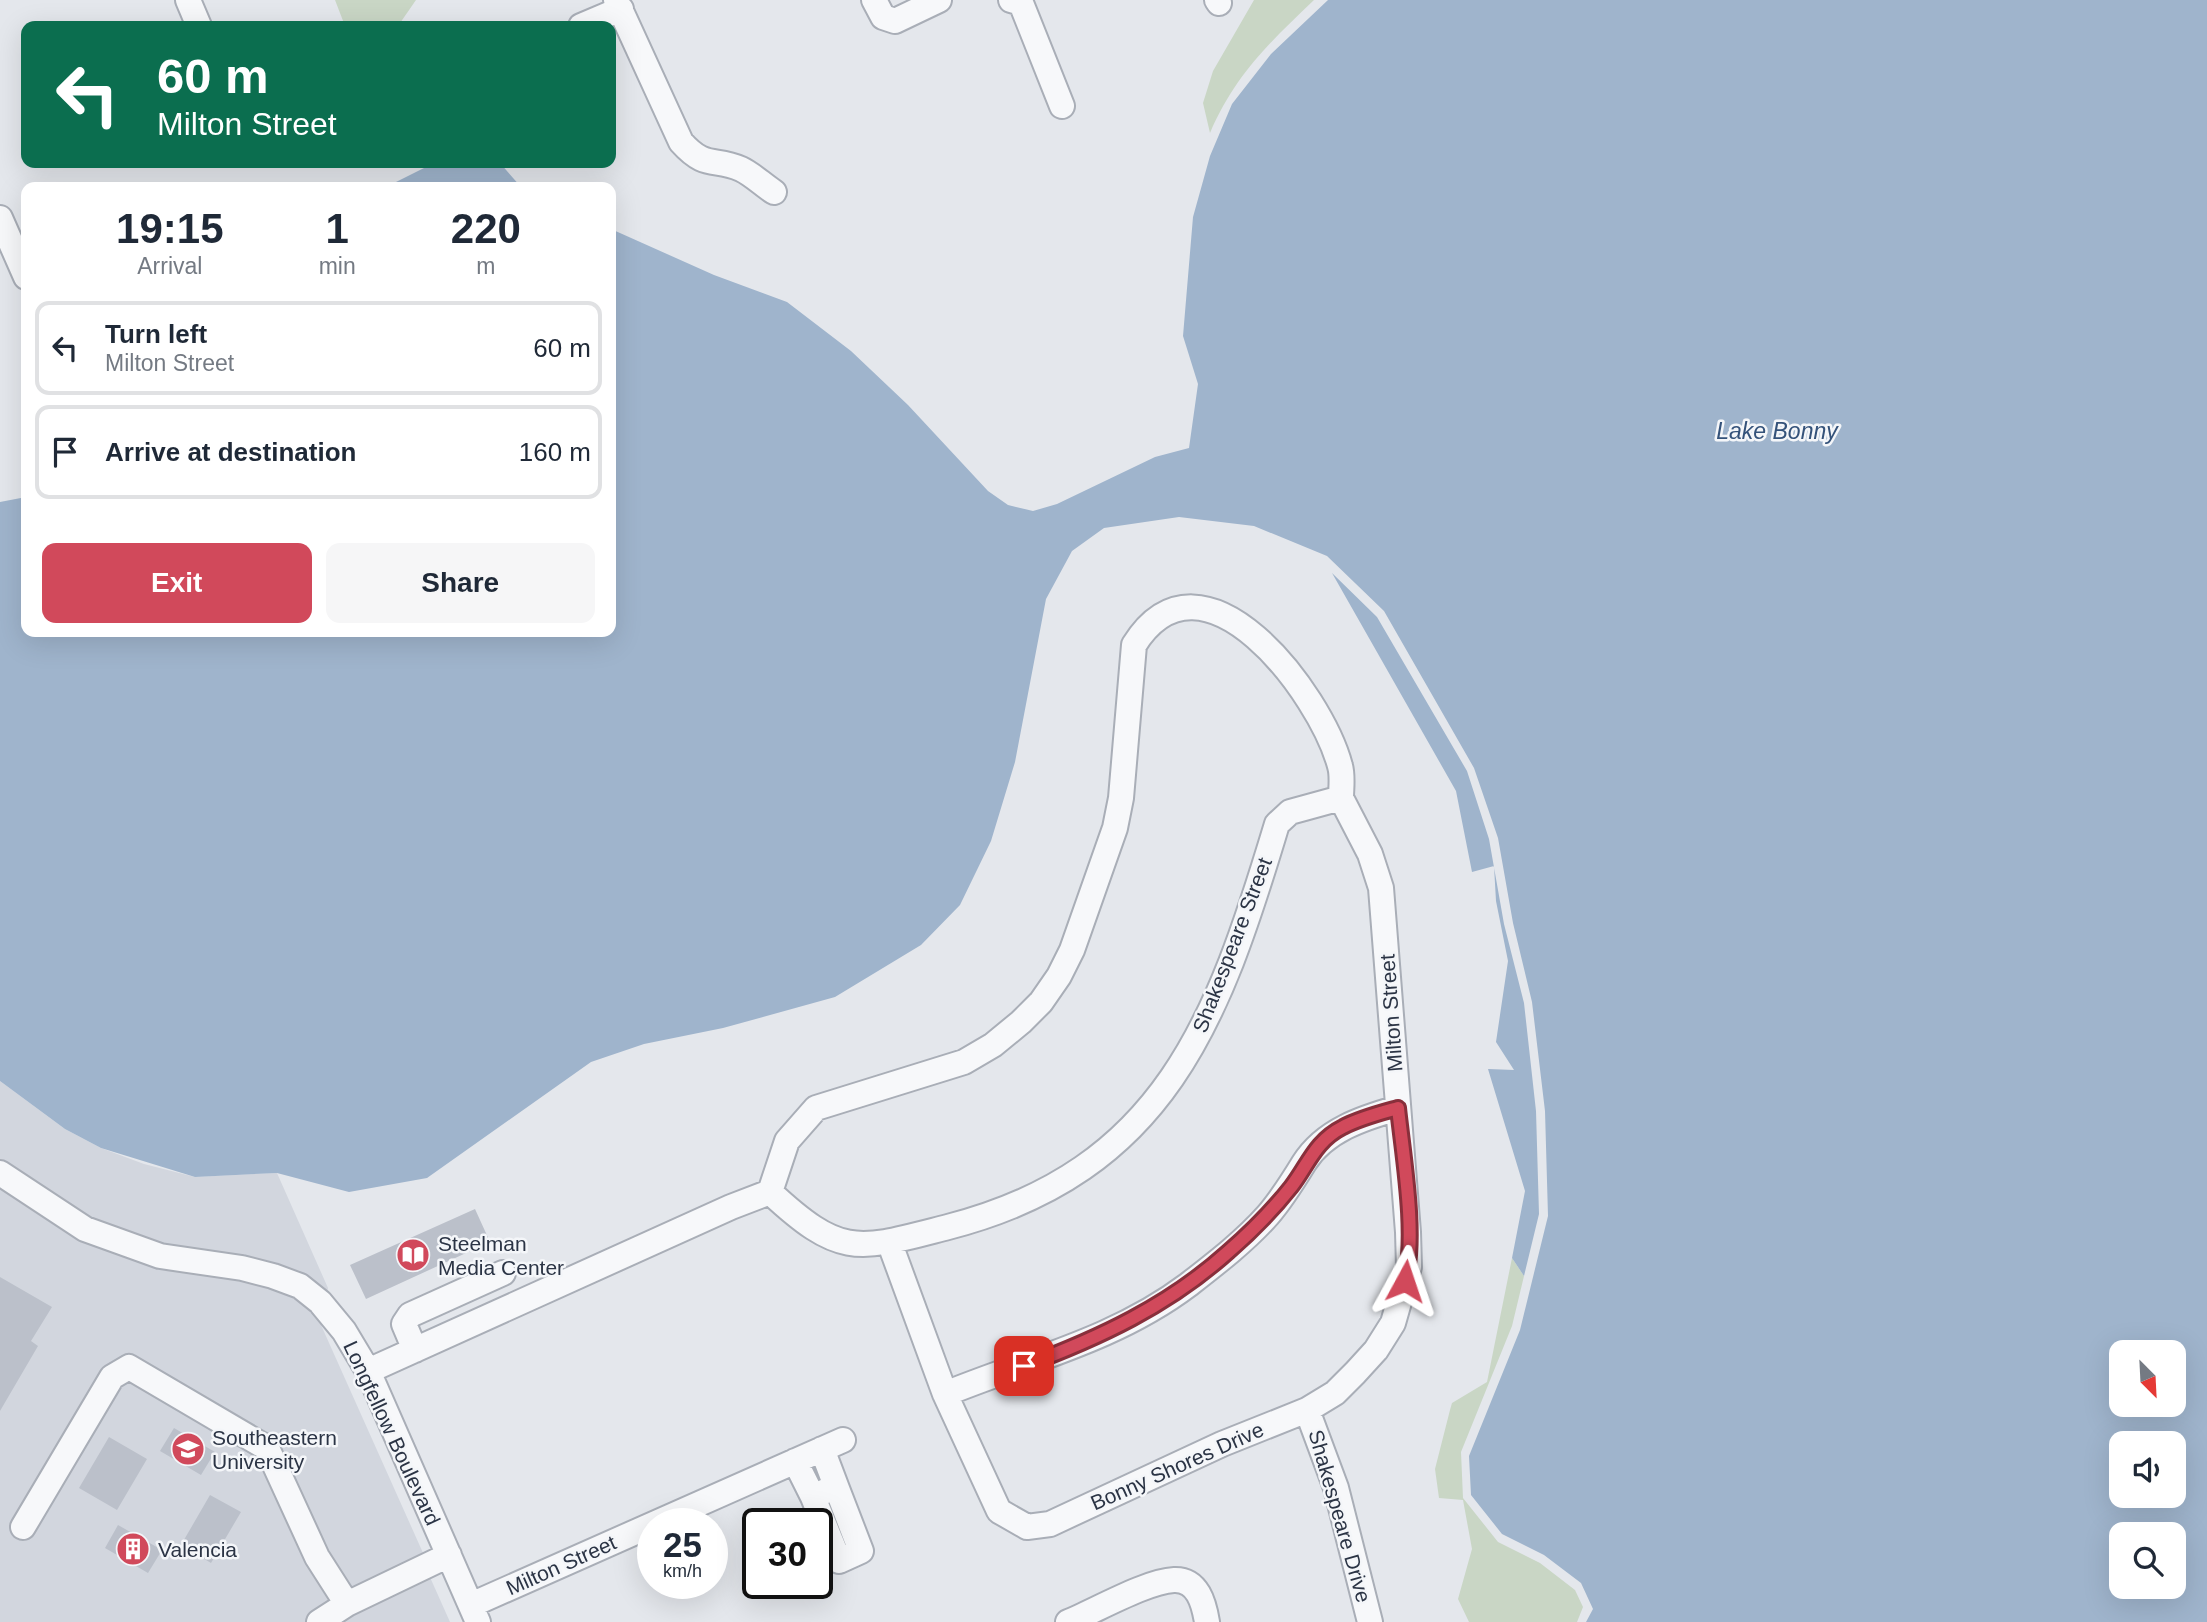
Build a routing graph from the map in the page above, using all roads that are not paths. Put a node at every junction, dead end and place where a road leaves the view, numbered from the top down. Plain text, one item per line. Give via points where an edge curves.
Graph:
1 (188, 0) edge
2 (874, 0) edge
3 (939, 0) edge
4 (1020, 1) edge
5 (619, 5) edge
6 (198, 21) edge
7 (590, 21) edge
8 (1062, 106) dead end
9 (774, 192) dead end
10 (0, 218) edge
11 (21, 266) edge
12 (1341, 798) junction
13 (1398, 1108) junction
14 (0, 1173) edge
15 (770, 1192) junction
16 (890, 1244) junction
17 (503, 1273) dead end
18 (415, 1350) junction
19 (368, 1371) junction
20 (945, 1394) junction
21 (1307, 1410) junction
22 (795, 1461) junction
23 (836, 1486) junction
24 (813, 1497) junction
25 (23, 1528) dead end
26 (449, 1555) junction
27 (347, 1604) junction
28 (475, 1614) edge
29 (319, 1622) edge
30 (1068, 1622) edge
31 (1207, 1622) edge
32 (1370, 1622) edge

1 - 6 street
2 - 3 street via 883,17 895,21
4 - 8 street
5 - 7 street
5 - 9 street via 681,142 692,155 740,169
10 - 11 street
12 - 13 street, Milton Street via 1367,845 1381,888
12 - 15 street via 1341,768 1310,699 1265,644 1206,609 1165,612 1146,625 1134,645 1115,828 1059,976 1021,1022 964,1062 816,1108 787,1141
12 - 16 street, Shakespeare Street via 1290,812 1277,824 1217,997 1201,1033 1155,1104 1107,1151 1025,1202
13 - 20 street via 1341,1127 1305,1161 1294,1183 1257,1226 1185,1287 1135,1319 1081,1345
13 - 21 street, Bonny Shores Drive via 1409,1267 1402,1294 1393,1323 1376,1350 1335,1393
14 - 19 street, Longfellow Boulevard via 85,1229 129,1246 160,1256 242,1268 300,1286 344,1331
15 - 16 street, Shakespeare Street via 811,1227 835,1239 857,1246
15 - 18 street
16 - 20 street, Bonny Shores Drive
17 - 18 street via 410,1315 404,1324
18 - 19 street
19 - 26 street, Longfellow Boulevard
20 - 21 street, Bonny Shores Drive via 999,1511 1027,1527 1050,1524
21 - 32 street, Shakespeare Drive via 1336,1488
22 - 23 street, Milton Street via 832,1445
22 - 24 street
22 - 28 street, Milton Street
23 - 24 street
23 - 24 street via 861,1551 839,1561
25 - 27 street via 112,1377 129,1367 267,1448 317,1558
26 - 27 street
26 - 28 street, Longfellow Boulevard
27 - 29 street
30 - 31 street via 1175,1580 1200,1594

